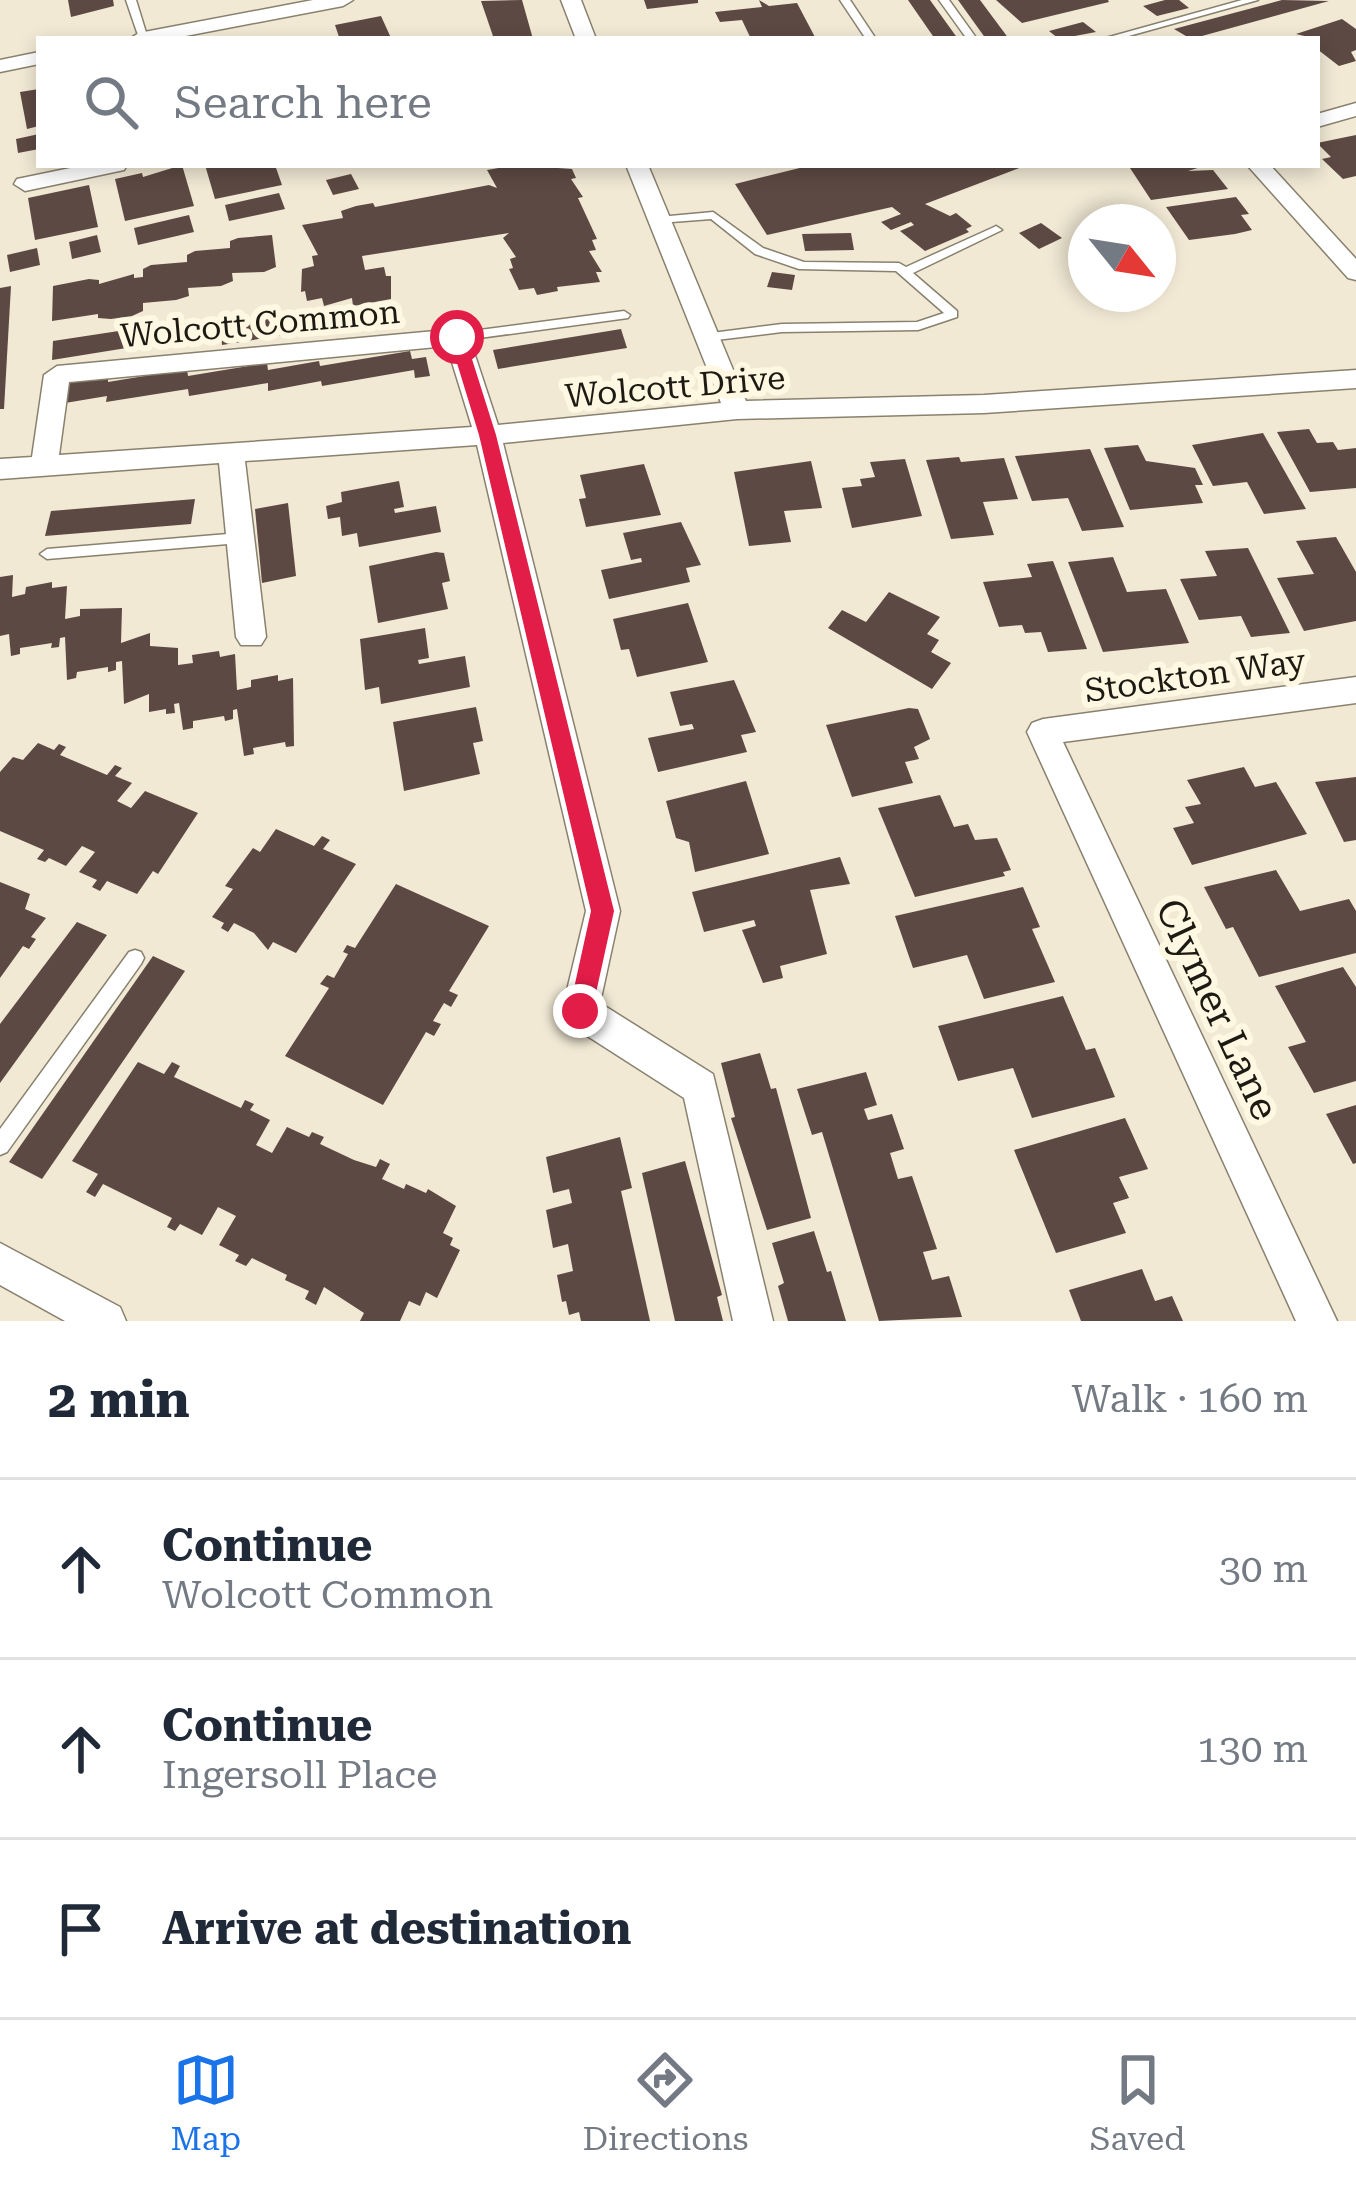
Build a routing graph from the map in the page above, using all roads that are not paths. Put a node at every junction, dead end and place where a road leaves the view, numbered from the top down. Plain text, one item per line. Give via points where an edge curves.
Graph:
1 (131, 0) edge
2 (343, 0) edge
3 (571, 0) edge
4 (845, 0) edge
5 (944, 0) edge
6 (1253, 0) edge
7 (263, 7) edge
8 (140, 36) edge
9 (168, 36) edge
10 (585, 36) edge
11 (869, 36) edge
12 (970, 36) edge
13 (1118, 36) edge
14 (36, 59) edge
15 (0, 66) edge
16 (1356, 109) edge
17 (1320, 120) edge
18 (102, 168) edge
19 (640, 168) edge
20 (1261, 168) edge
21 (25, 184) dead end
22 (659, 220) junction
23 (996, 230) dead end
24 (905, 272) junction
25 (1356, 273) edge
26 (624, 315) dead end
27 (457, 337) junction
28 (708, 337) junction
29 (1356, 379) edge
30 (737, 410) junction
31 (488, 435) junction
32 (231, 453) junction
33 (44, 465) junction
34 (0, 469) edge
35 (240, 538) junction
36 (46, 554) dead end
37 (251, 637) dead end
38 (1356, 690) edge
39 (1043, 732) joint
40 (135, 958) dead end
41 (0, 1144) edge
42 (0, 1263) edge
43 (106, 1321) edge
44 (752, 1321) edge
45 (1317, 1321) edge

1 - 8 lane
2 - 7 street
3 - 10 street
4 - 11 lane
5 - 12 lane
6 - 13 lane
7 - 9 street
14 - 15 street
16 - 17 street
18 - 21 street
19 - 22 street
20 - 25 street
22 - 24 lane via 712,215 759,251 802,266
22 - 28 street
23 - 24 lane
24 - 28 lane via 953,314 918,326
26 - 27 lane
27 - 31 street
27 - 33 street, Wolcott Common via 57,375
28 - 30 street
29 - 30 street, Wolcott Drive via 984,404
30 - 31 street, Wolcott Drive
31 - 32 street, Wolcott Drive
31 - 44 street via 602,911 580,1011 700,1087
32 - 33 street, Wolcott Drive
32 - 35 street
33 - 34 street, Wolcott Drive
35 - 36 lane
35 - 37 street
38 - 39 street, Stockton Way
39 - 45 street, Clymer Lane
40 - 41 lane
42 - 43 street

